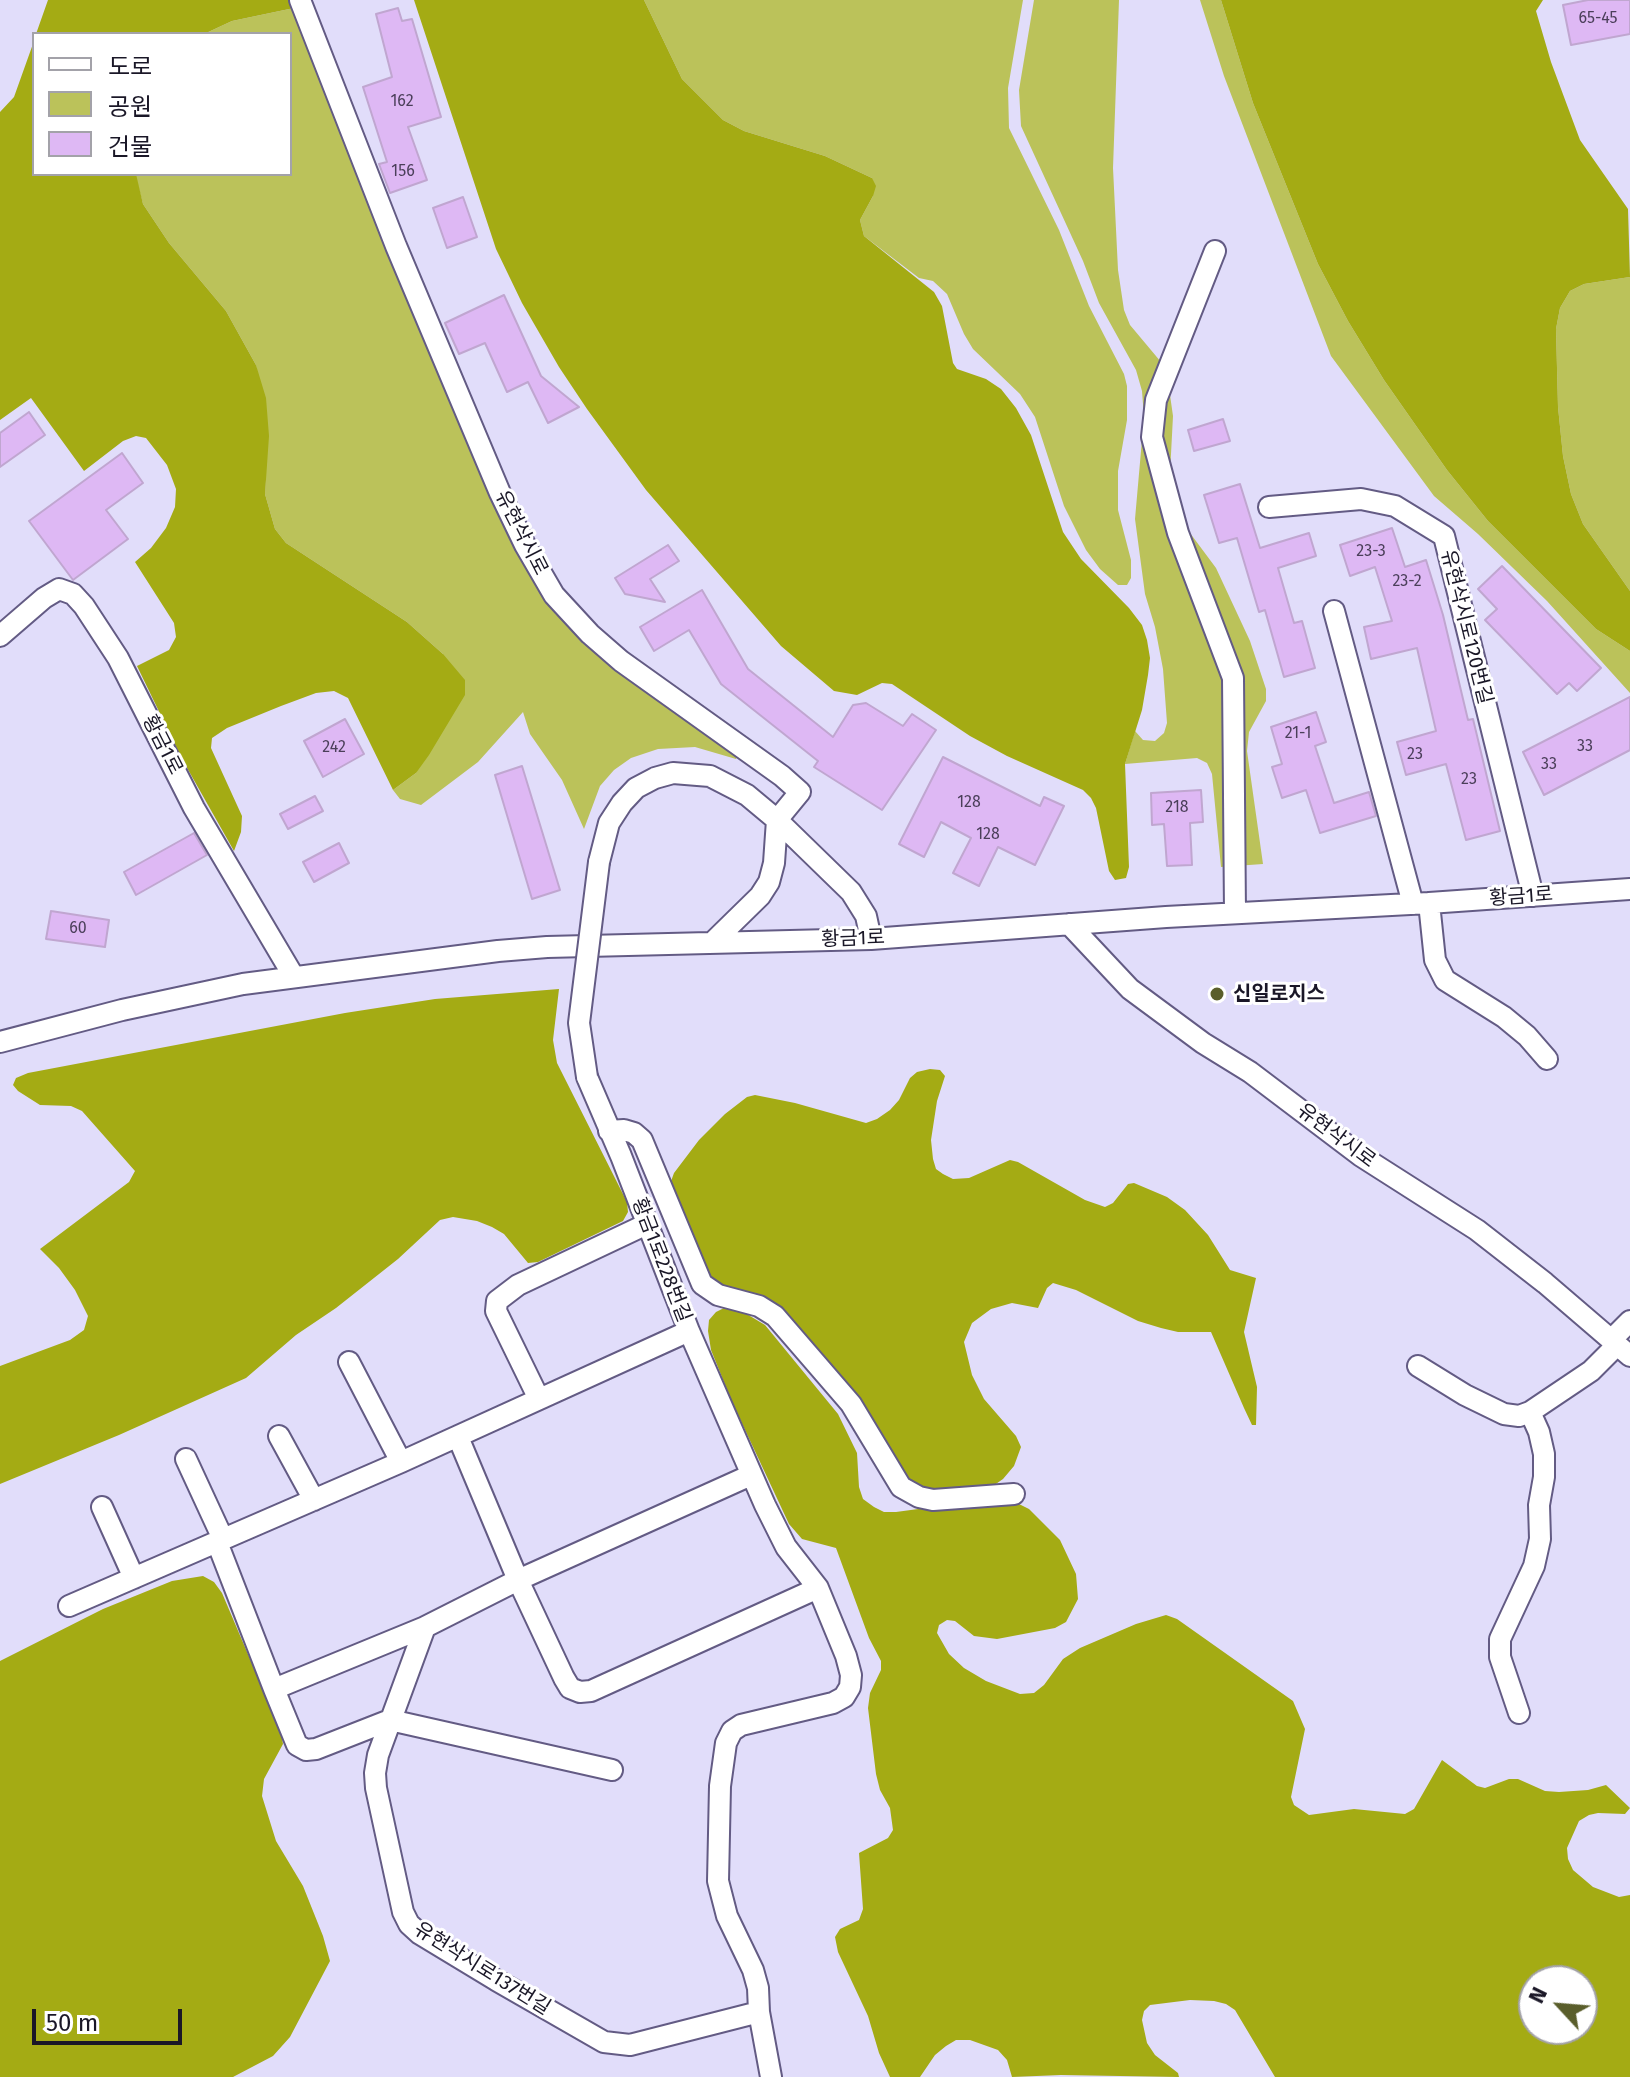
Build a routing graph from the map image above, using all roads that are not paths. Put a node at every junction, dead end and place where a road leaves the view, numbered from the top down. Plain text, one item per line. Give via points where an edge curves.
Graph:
1 (300, 0) edge
2 (1215, 251) dead end
3 (1269, 507) dead end
4 (1334, 611) dead end
5 (0, 636) edge
6 (777, 820) junction
7 (1630, 889) edge
8 (1533, 896) junction
9 (1421, 904) junction
10 (1235, 913) junction
11 (1069, 924) junction
12 (871, 939) junction
13 (712, 943) junction
14 (294, 977) junction
15 (0, 1042) edge
16 (1547, 1059) dead end
17 (609, 1131) junction
18 (647, 1224) junction
19 (1630, 1321) edge
20 (689, 1331) junction
21 (1619, 1347) edge
22 (349, 1362) dead end
23 (1418, 1366) dead end
24 (539, 1399) junction
25 (1530, 1412) junction
26 (279, 1436) dead end
27 (458, 1437) junction
28 (186, 1459) dead end
29 (401, 1462) junction
30 (751, 1475) junction
31 (1014, 1494) dead end
32 (314, 1500) junction
33 (102, 1507) dead end
34 (220, 1540) junction
35 (134, 1578) junction
36 (518, 1580) junction
37 (818, 1588) junction
38 (69, 1606) dead end
39 (425, 1627) junction
40 (274, 1689) junction
41 (1519, 1713) dead end
42 (390, 1720) junction
43 (612, 1770) dead end
44 (759, 2012) junction
45 (771, 2077) edge

1 - 6 street, 유현삭시로 via 426,319 500,493 546,582 621,661 800,792
2 - 10 street via 1156,400 1152,437 1178,533 1233,678
3 - 8 street, 유현삭시로120번길 via 1361,499 1395,506 1444,536
4 - 9 street
5 - 14 street, 황금1로 via 59,589 84,606
6 - 12 street via 851,892 866,916
6 - 13 street via 769,882
6 - 17 street, 황금1로228번길, bridge via 727,783 673,773 636,788 609,823 599,862 579,1023 587,1077
7 - 8 street, 황금1로
8 - 9 street, 황금1로
9 - 10 street, 황금1로
9 - 16 street via 1445,980 1504,1017
10 - 11 street, 황금1로
11 - 12 street, 황금1로
11 - 21 street, 유현삭시로 via 1130,989 1361,1156 1477,1230
12 - 13 street, 황금1로
13 - 14 street, 황금1로 via 547,947
14 - 15 street, 황금1로 via 161,1001
17 - 18 street, 황금1로228번길
17 - 31 street via 624,1130 642,1140 702,1284 775,1316 851,1404 901,1487 933,1500
18 - 20 street, 황금1로228번길
18 - 24 street via 518,1285 497,1301 496,1311
19 - 21 street
20 - 24 street, 황금1로228번길
20 - 30 street
21 - 25 street
22 - 29 street
23 - 25 street via 1504,1414
24 - 27 street, 황금1로228번길
25 - 41 street via 1544,1454 1540,1539 1534,1566 1500,1639 1500,1657
26 - 32 street
27 - 29 street, 황금1로228번길
27 - 36 street
28 - 34 street
29 - 32 street, 황금1로228번길
30 - 36 street
30 - 37 street via 786,1547
32 - 34 street, 황금1로228번길
33 - 35 street
34 - 35 street, 황금1로228번길
34 - 40 street
35 - 38 street, 황금1로228번길
36 - 37 street via 564,1678 580,1692
36 - 39 street
37 - 44 street via 848,1666 850,1687 833,1703 741,1725 732,1731 723,1757 718,1881 727,1916 753,1970
39 - 40 street
39 - 42 street, 유현삭시로137번길
40 - 42 street via 291,1734 306,1750
42 - 43 street
42 - 44 street, 유현삭시로137번길 via 378,1755 376,1788 403,1912 420,1934 604,2042 630,2045
44 - 45 street

